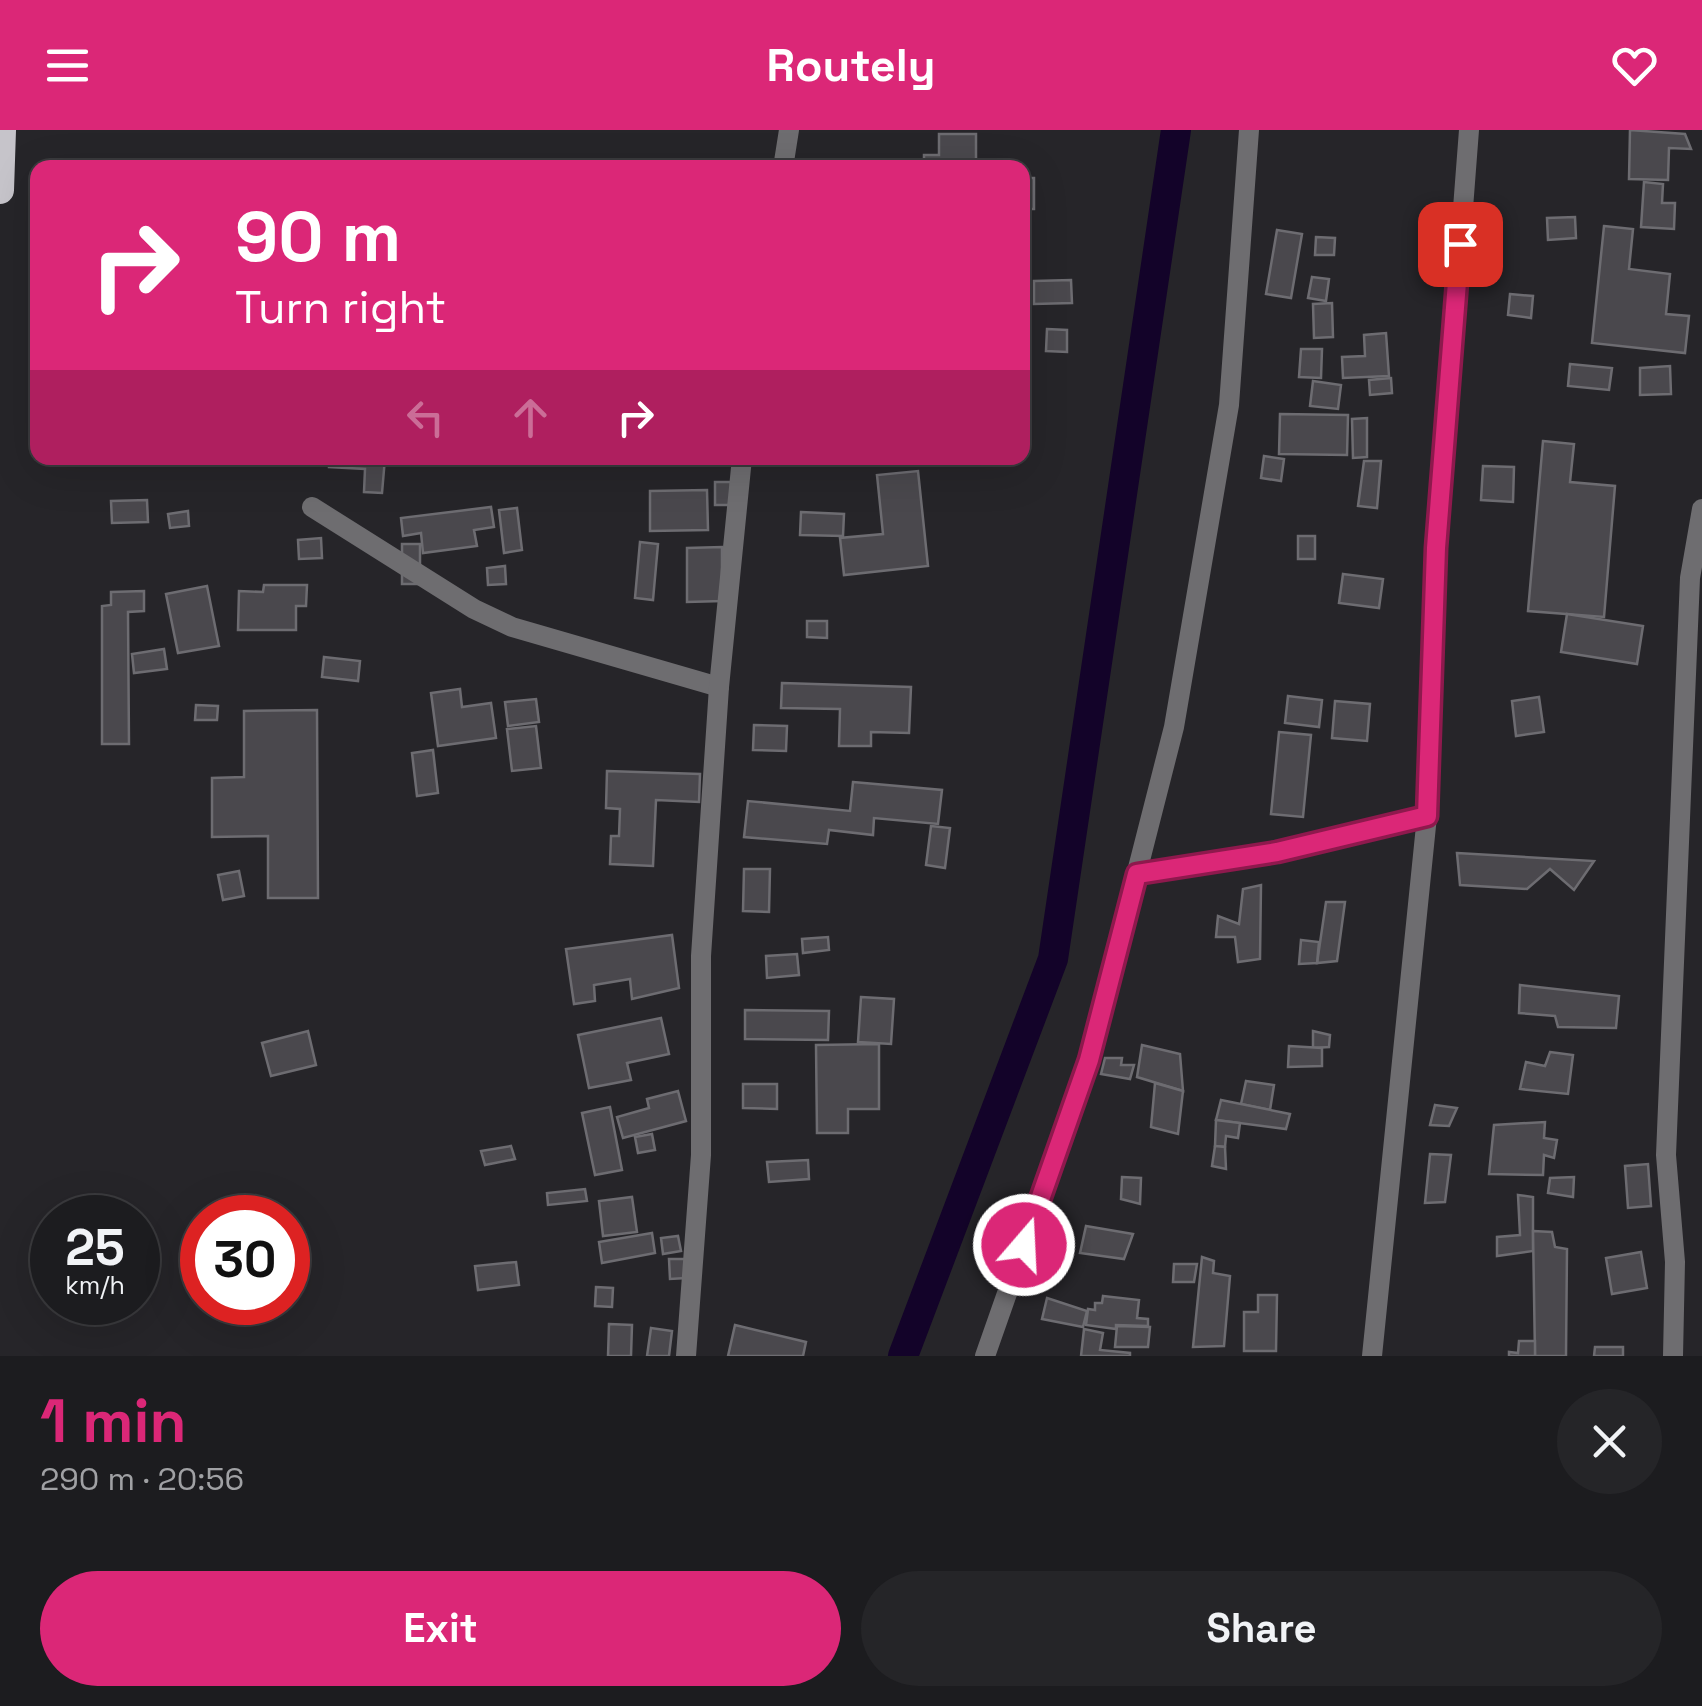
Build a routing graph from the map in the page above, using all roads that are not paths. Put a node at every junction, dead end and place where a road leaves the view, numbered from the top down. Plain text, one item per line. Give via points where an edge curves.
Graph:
1 (2, 130) edge
2 (788, 130) edge
3 (1249, 130) edge
4 (1468, 130) edge
5 (784, 160) edge
6 (0, 190) edge
7 (741, 465) edge
8 (312, 507) dead end
9 (1702, 509) edge
10 (719, 686) junction
11 (1427, 816) junction
12 (1137, 874) junction
13 (686, 1356) edge
14 (985, 1356) edge
15 (1372, 1356) edge
16 (1673, 1356) edge

1 - 6 highway
2 - 5 street
3 - 12 street via 1229,405 1174,727
4 - 11 street via 1436,548
7 - 10 street
8 - 10 street via 512,628
9 - 16 street via 1690,578 1666,1155 1676,1262
10 - 13 street via 701,956 701,1154
11 - 12 street via 1277,852
11 - 15 street
12 - 14 street via 1089,1060

